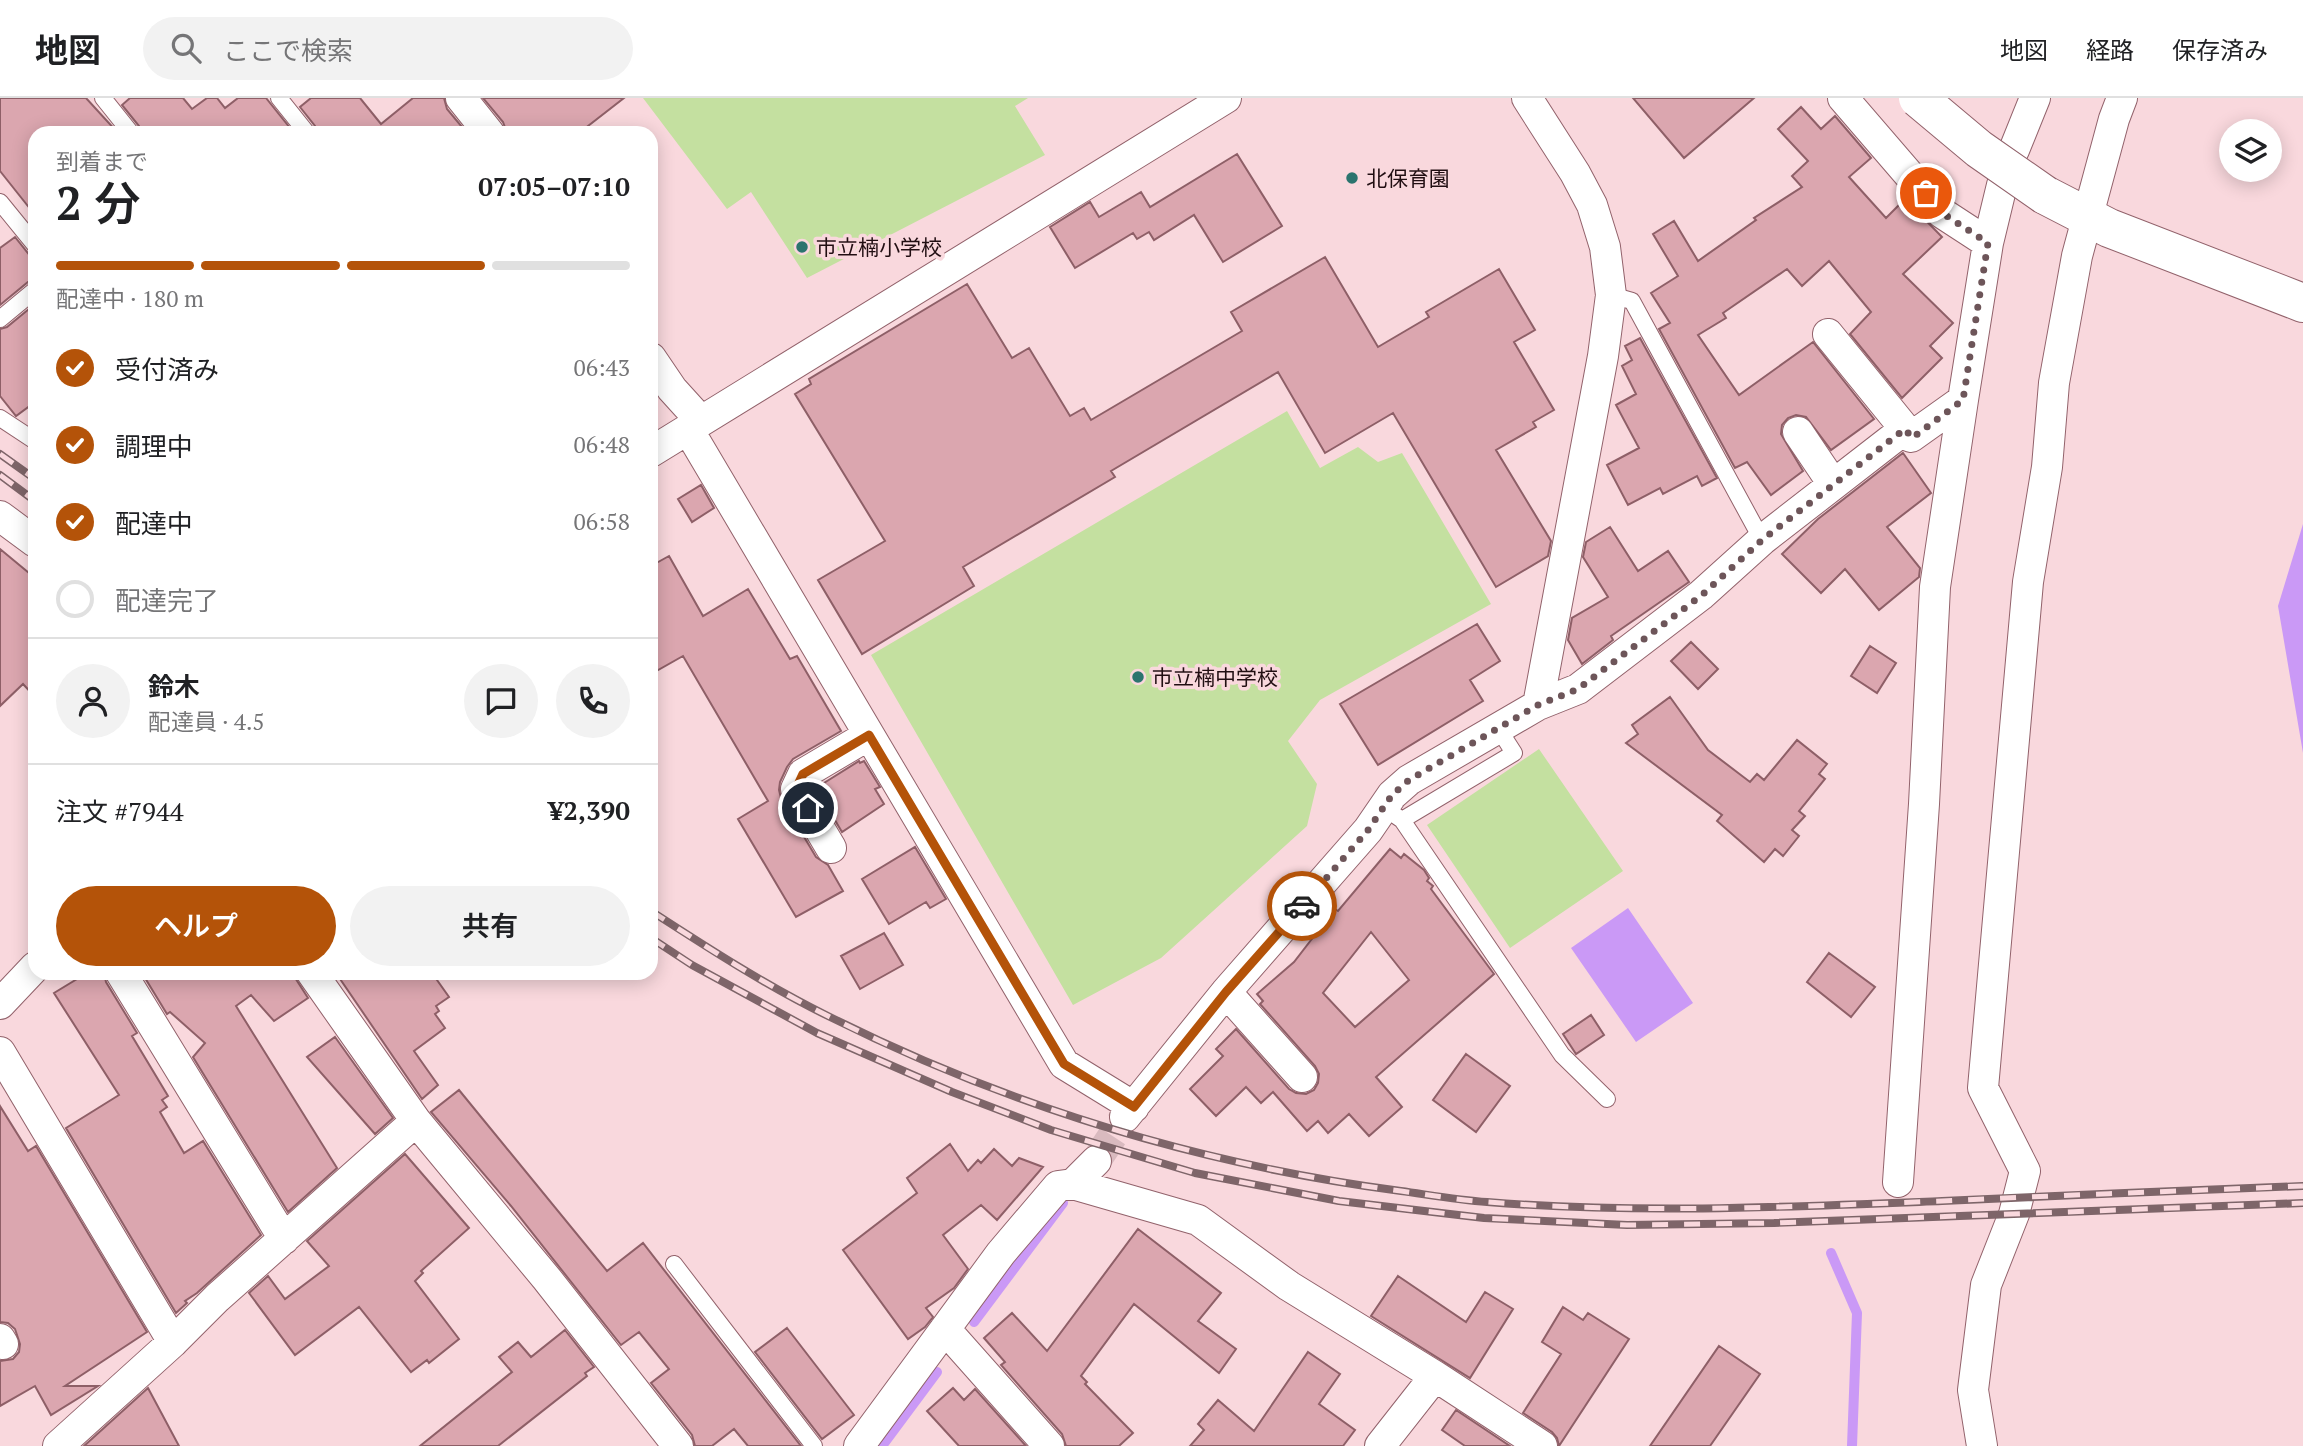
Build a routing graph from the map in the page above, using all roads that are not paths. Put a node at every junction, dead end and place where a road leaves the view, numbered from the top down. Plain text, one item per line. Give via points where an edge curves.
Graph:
1 (103, 98) edge
2 (279, 98) edge
3 (461, 98) edge
4 (1226, 98) edge
5 (1527, 98) edge
6 (1843, 98) edge
7 (1918, 98) edge
8 (2035, 98) edge
9 (2122, 98) edge
10 (125, 126) edge
11 (301, 126) edge
12 (483, 126) edge
13 (2014, 150) dead end
14 (2001, 185) dead end
15 (0, 202) edge
16 (2099, 223) junction
17 (28, 236) edge
18 (1988, 243) junction
19 (1611, 295) junction
20 (28, 296) edge
21 (2303, 303) edge
22 (0, 319) edge
23 (1828, 334) dead end
24 (658, 368) edge
25 (1963, 400) junction
26 (0, 418) edge
27 (694, 425) junction
28 (1905, 429) junction
29 (1798, 432) dead end
30 (28, 437) edge
31 (658, 448) edge
32 (1833, 484) junction
33 (0, 516) edge
34 (28, 537) edge
35 (1762, 540) junction
36 (1538, 705) junction
37 (869, 735) junction
38 (1393, 814) junction
39 (831, 848) dead end
40 (28, 974) edge
41 (125, 980) edge
42 (317, 980) edge
43 (1226, 992) junction
44 (0, 1004) edge
45 (0, 1052) edge
46 (1302, 1077) dead end
47 (1607, 1099) dead end
48 (416, 1121) junction
49 (1096, 1161) tunnel mouth
50 (1898, 1182) dead end
51 (1073, 1184) junction
52 (284, 1239) junction
53 (674, 1264) dead end
54 (945, 1329) junction
55 (173, 1342) junction
56 (1435, 1376) junction
57 (58, 1446) edge
58 (678, 1446) edge
59 (814, 1446) edge
60 (859, 1446) edge
61 (1049, 1446) edge
62 (1380, 1446) edge
63 (1542, 1446) edge
64 (1982, 1446) edge

1 - 10 lane
2 - 11 lane
3 - 12 street
4 - 27 street
5 - 19 street via 1592,205 1605,247
6 - 18 street via 1942,213
7 - 16 street, bridge via 1979,149 2045,195
8 - 13 street
9 - 16 street via 2114,119
14 - 18 street
15 - 17 lane
16 - 21 street
16 - 64 street via 2077,256 2054,383 2047,467 2028,582 1983,1088 2025,1171 2014,1214 1986,1285 1973,1390
18 - 25 street
19 - 35 lane via 1632,301
19 - 36 street
20 - 22 lane
23 - 28 street
24 - 27 street
25 - 28 street via 1912,438
25 - 50 street via 1935,587
26 - 30 lane
27 - 31 street
27 - 37 street
28 - 32 street
29 - 32 street
32 - 35 street
33 - 34 street
35 - 36 street via 1702,595 1578,689
36 - 38 street via 1409,780 1392,795
37 - 39 street via 803,774 796,789
37 - 43 street via 1064,1064 1130,1112
38 - 43 street via 1368,830
38 - 47 lane via 1562,1055
40 - 44 street
41 - 52 street
42 - 48 street
43 - 46 street
45 - 55 street
48 - 52 street
48 - 58 street
49 - 51 street
51 - 54 street via 1058,1186
51 - 56 street via 1198,1220 1289,1286
52 - 55 street
53 - 59 lane
54 - 60 street
54 - 61 street
55 - 57 street
56 - 62 street
56 - 63 street

